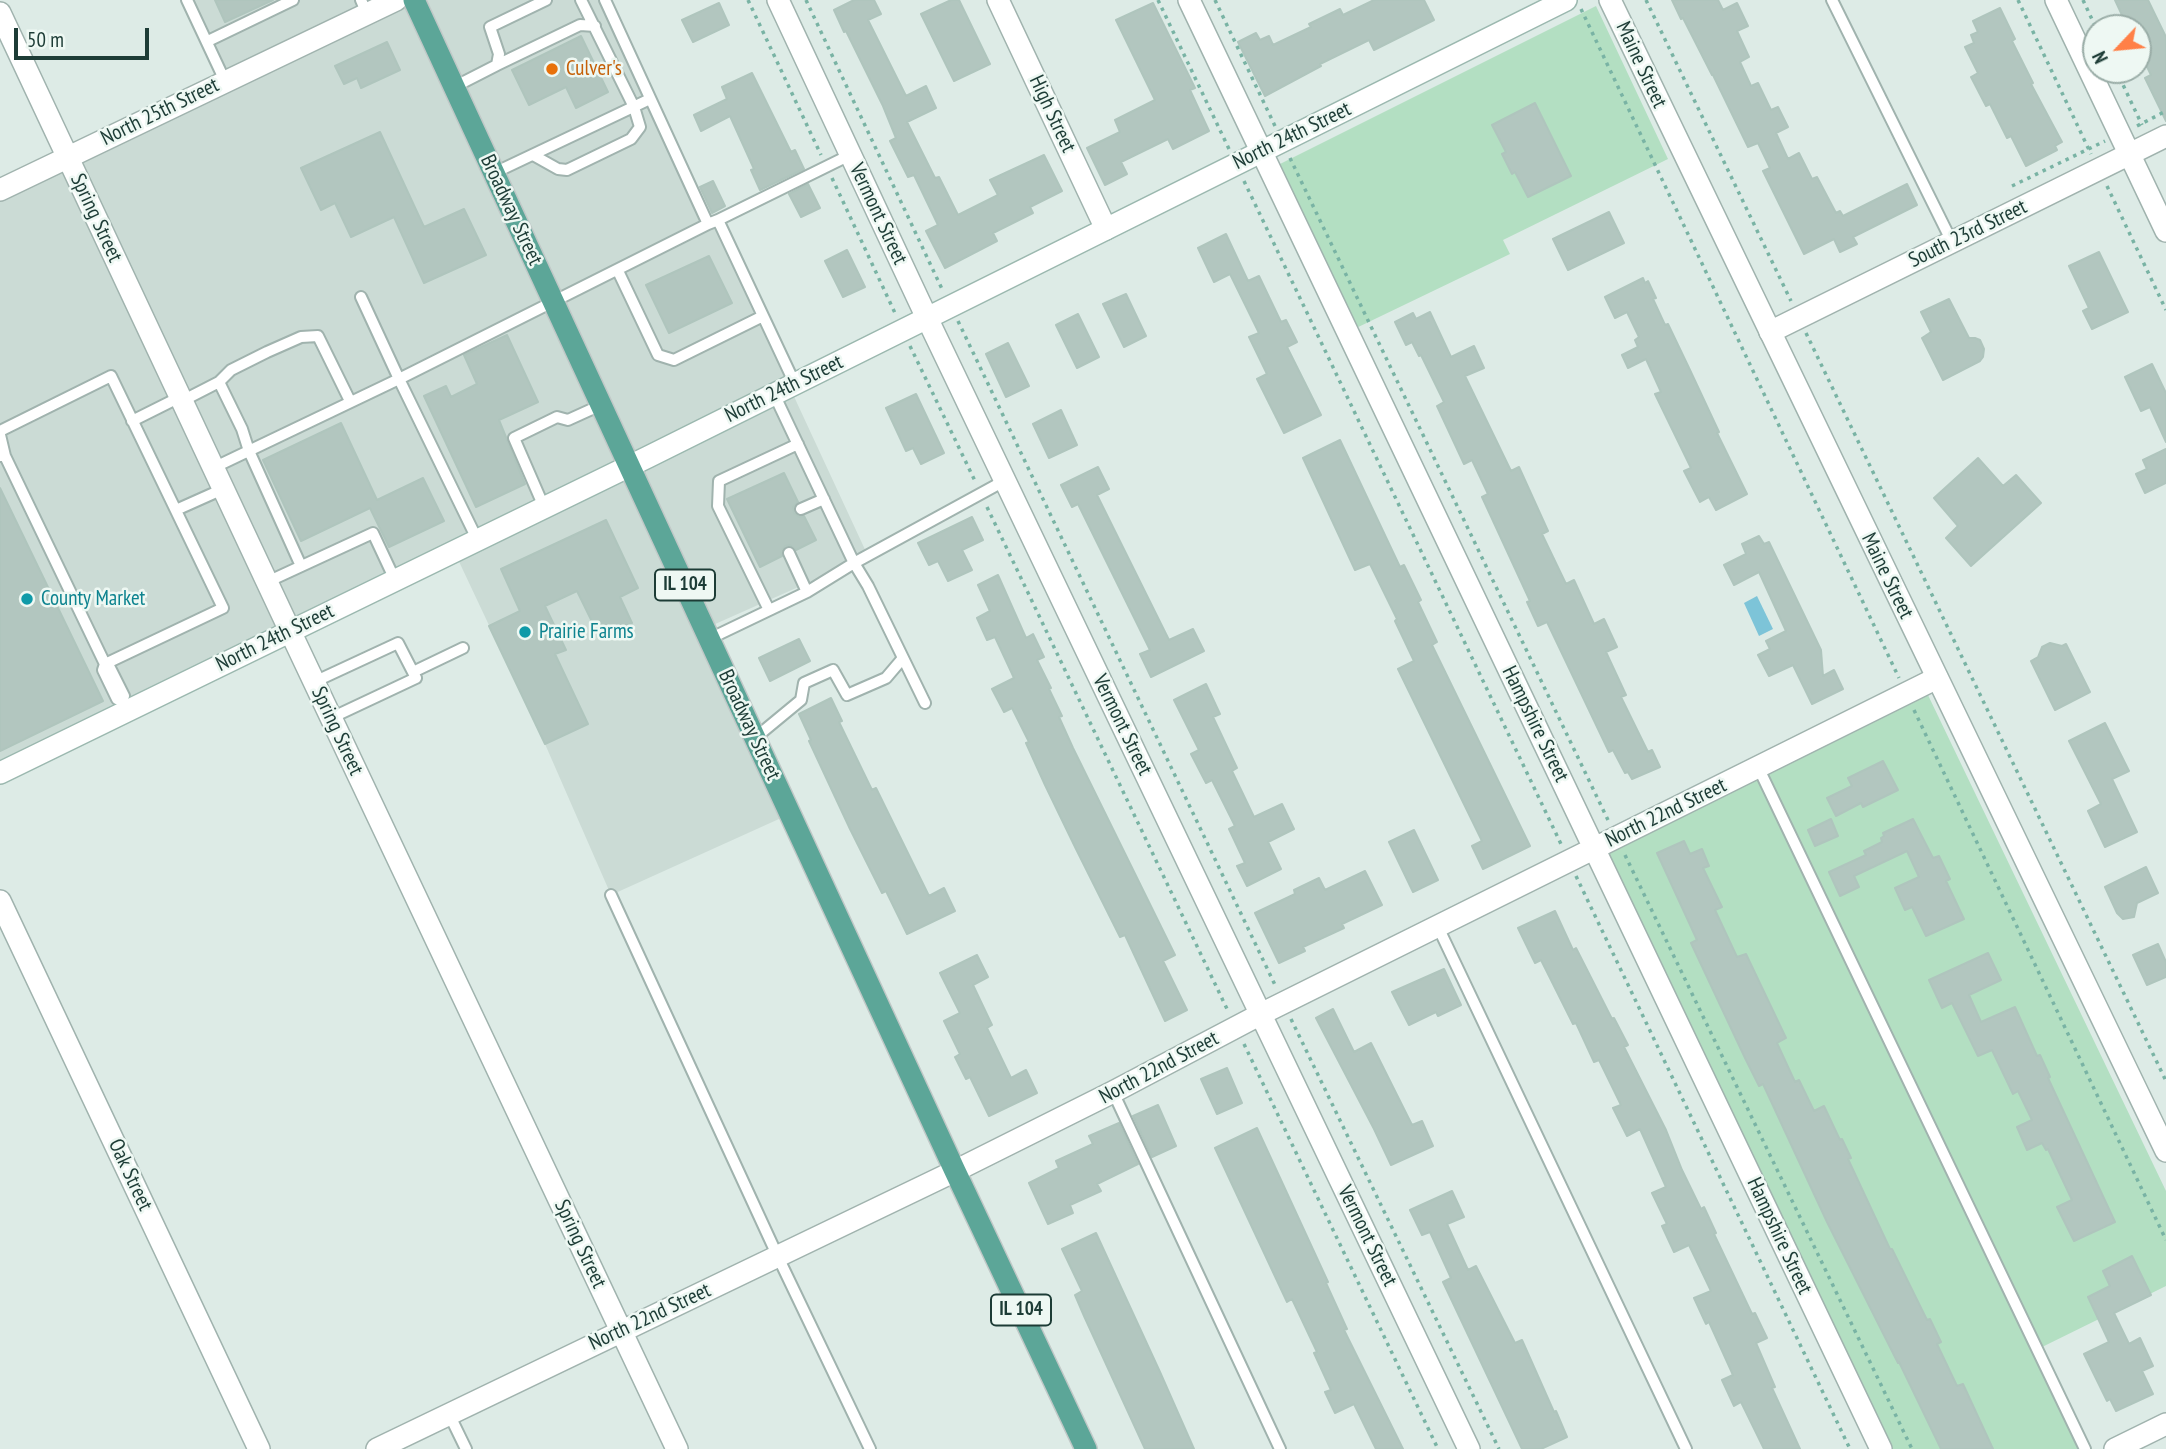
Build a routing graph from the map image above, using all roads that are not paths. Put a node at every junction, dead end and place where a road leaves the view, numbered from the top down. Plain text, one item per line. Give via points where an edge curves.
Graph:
1 (187, 0) edge
2 (293, 0) edge
3 (396, 0) edge
4 (414, 0) edge
5 (546, 0) edge
6 (581, 0) edge
7 (605, 0) edge
8 (778, 0) edge
9 (998, 0) edge
10 (1189, 0) edge
11 (1566, 0) edge
12 (1610, 0) edge
13 (1832, 0) edge
14 (2056, 0) edge
15 (364, 7) edge
16 (0, 13) edge
17 (594, 26) junction
18 (208, 41) junction
19 (497, 65) junction
20 (225, 81) junction
21 (454, 87) junction
22 (650, 99) junction
23 (634, 107) junction
24 (2159, 139) edge
25 (1261, 151) junction
26 (2130, 154) junction
27 (533, 155) junction
28 (850, 155) junction
29 (68, 157) junction
30 (494, 173) junction
31 (0, 190) edge
32 (713, 222) junction
33 (1106, 229) junction
34 (2166, 231) edge
35 (1952, 242) junction
36 (618, 271) junction
37 (361, 297) dead end
38 (554, 303) junction
39 (763, 316) junction
40 (926, 318) junction
41 (1770, 332) junction
42 (399, 379) junction
43 (219, 382) junction
44 (795, 384) junction
45 (774, 394) junction
46 (181, 399) junction
47 (350, 401) junction
48 (601, 405) junction
49 (132, 421) junction
50 (0, 433) edge
51 (798, 444) junction
52 (248, 451) junction
53 (2, 456) edge
54 (629, 465) junction
55 (213, 468) junction
56 (1004, 481) junction
57 (223, 489) junction
58 (824, 499) junction
59 (544, 507) junction
60 (801, 509) dead end
61 (176, 510) junction
62 (477, 540) junction
63 (789, 553) dead end
64 (854, 563) junction
65 (301, 566) junction
66 (395, 580) junction
67 (267, 582) junction
68 (807, 592) junction
69 (769, 610) junction
70 (290, 631) junction
71 (709, 639) junction
72 (463, 649) dead end
73 (903, 658) junction
74 (105, 664) junction
75 (413, 672) junction
76 (1937, 678) junction
77 (314, 682) junction
78 (925, 703) dead end
79 (125, 706) junction
80 (331, 718) junction
81 (755, 738) junction
82 (1758, 768) junction
83 (0, 773) edge
84 (1595, 849) junction
85 (611, 895) dead end
86 (0, 901) edge
87 (1438, 927) junction
88 (1261, 1014) junction
89 (1113, 1092) junction
90 (2165, 1144) edge
91 (955, 1171) junction
92 (778, 1257) junction
93 (621, 1331) junction
94 (449, 1414) junction
95 (2166, 1424) edge
96 (259, 1449) edge
97 (377, 1449) edge
98 (466, 1449) edge
99 (677, 1449) edge
100 (870, 1449) edge
101 (1086, 1449) edge
102 (1280, 1449) edge
103 (1469, 1449) edge
104 (1686, 1449) edge
105 (1881, 1449) edge
106 (2085, 1449) edge
107 (2115, 1449) edge

1 - 18 lane
2 - 18 lane
3 - 15 street, North 25th Street
4 - 21 main road, Broadway Street / IL 104
5 - 19 lane via 489,26 499,54
6 - 17 lane
7 - 22 lane
8 - 28 street, Vermont Street
9 - 33 street, High Street
10 - 25 street, Hampshire Street
11 - 25 street, North 24th Street
12 - 41 street, Maine Street
13 - 35 lane
14 - 26 street
15 - 20 street, North 25th Street
16 - 29 street, Spring Street
17 - 19 lane via 580,25
17 - 23 lane
18 - 20 lane
19 - 21 lane
20 - 29 street, North 25th Street
21 - 30 main road, Broadway Street / IL 104
22 - 23 lane
22 - 32 lane
23 - 27 lane
23 - 27 lane via 640,127 631,139 567,170
24 - 26 street, South 23rd Street
25 - 33 street, North 24th Street
25 - 84 street, Hampshire Street
26 - 34 street
26 - 35 street, South 23rd Street
27 - 30 lane
28 - 32 lane
28 - 40 street, Vermont Street
29 - 31 street, North 25th Street
29 - 46 street, Spring Street
30 - 38 main road, Broadway Street / IL 104
32 - 36 lane
32 - 39 lane
33 - 40 street, North 24th Street
35 - 41 street, South 23rd Street
36 - 38 lane
36 - 39 lane via 658,355 674,360
37 - 42 lane
38 - 42 lane
38 - 48 main road, Broadway Street / IL 104
39 - 44 lane
40 - 44 street, North 24th Street
40 - 56 street, Vermont Street
41 - 76 street, Maine Street
42 - 47 lane
42 - 62 lane
43 - 46 lane
43 - 47 lane via 231,370 267,352 301,337 318,336
43 - 52 lane
44 - 45 street, North 24th Street
45 - 51 lane
45 - 54 street, North 24th Street
46 - 49 lane
46 - 55 street, Spring Street
47 - 52 lane
48 - 54 main road, Broadway Street / IL 104
48 - 59 lane via 568,420 557,416 514,438
49 - 50 lane via 111,376
49 - 61 lane
50 - 53 lane
51 - 58 lane
51 - 69 lane via 719,481 718,506 740,539
52 - 55 lane
52 - 65 lane
53 - 74 lane
54 - 59 street, North 24th Street
54 - 71 main road, Broadway Street / IL 104
55 - 57 street, Spring Street
56 - 64 lane
56 - 88 street, Vermont Street
57 - 61 lane
57 - 67 street, Spring Street
58 - 60 lane
58 - 64 lane
59 - 62 street, North 24th Street
61 - 74 lane via 223,608
62 - 66 street, North 24th Street
63 - 68 lane
64 - 68 lane
64 - 73 lane
65 - 66 lane via 373,533
65 - 67 lane
66 - 70 street, North 24th Street
67 - 70 street, Spring Street
68 - 69 lane
69 - 71 lane
70 - 77 street, Spring Street
70 - 79 street, North 24th Street
71 - 81 main road, Broadway Street / IL 104
72 - 75 lane
73 - 78 lane
73 - 81 lane via 886,678 847,695 832,670 804,683 801,700
74 - 79 lane via 103,670
75 - 77 lane via 398,643
75 - 80 lane via 416,678
76 - 82 street, North 22nd Street
76 - 90 street, Maine Street
77 - 80 street, Spring Street
79 - 83 street, North 24th Street
80 - 93 street, Spring Street
81 - 91 main road, Broadway Street / IL 104
82 - 84 street, North 22nd Street
82 - 106 lane
84 - 87 street, North 22nd Street
84 - 105 street, Hampshire Street
85 - 92 lane
86 - 96 street, Oak Street
87 - 88 street, North 22nd Street
87 - 104 lane
88 - 89 street, North 22nd Street
88 - 103 street, Vermont Street
89 - 91 street, North 22nd Street
89 - 102 lane
91 - 92 street, North 22nd Street
91 - 101 main road, Broadway Street / IL 104
92 - 93 street, North 22nd Street
92 - 100 lane
93 - 94 street, North 22nd Street
93 - 99 street, Spring Street
94 - 97 street, North 22nd Street
94 - 98 lane
95 - 107 street

